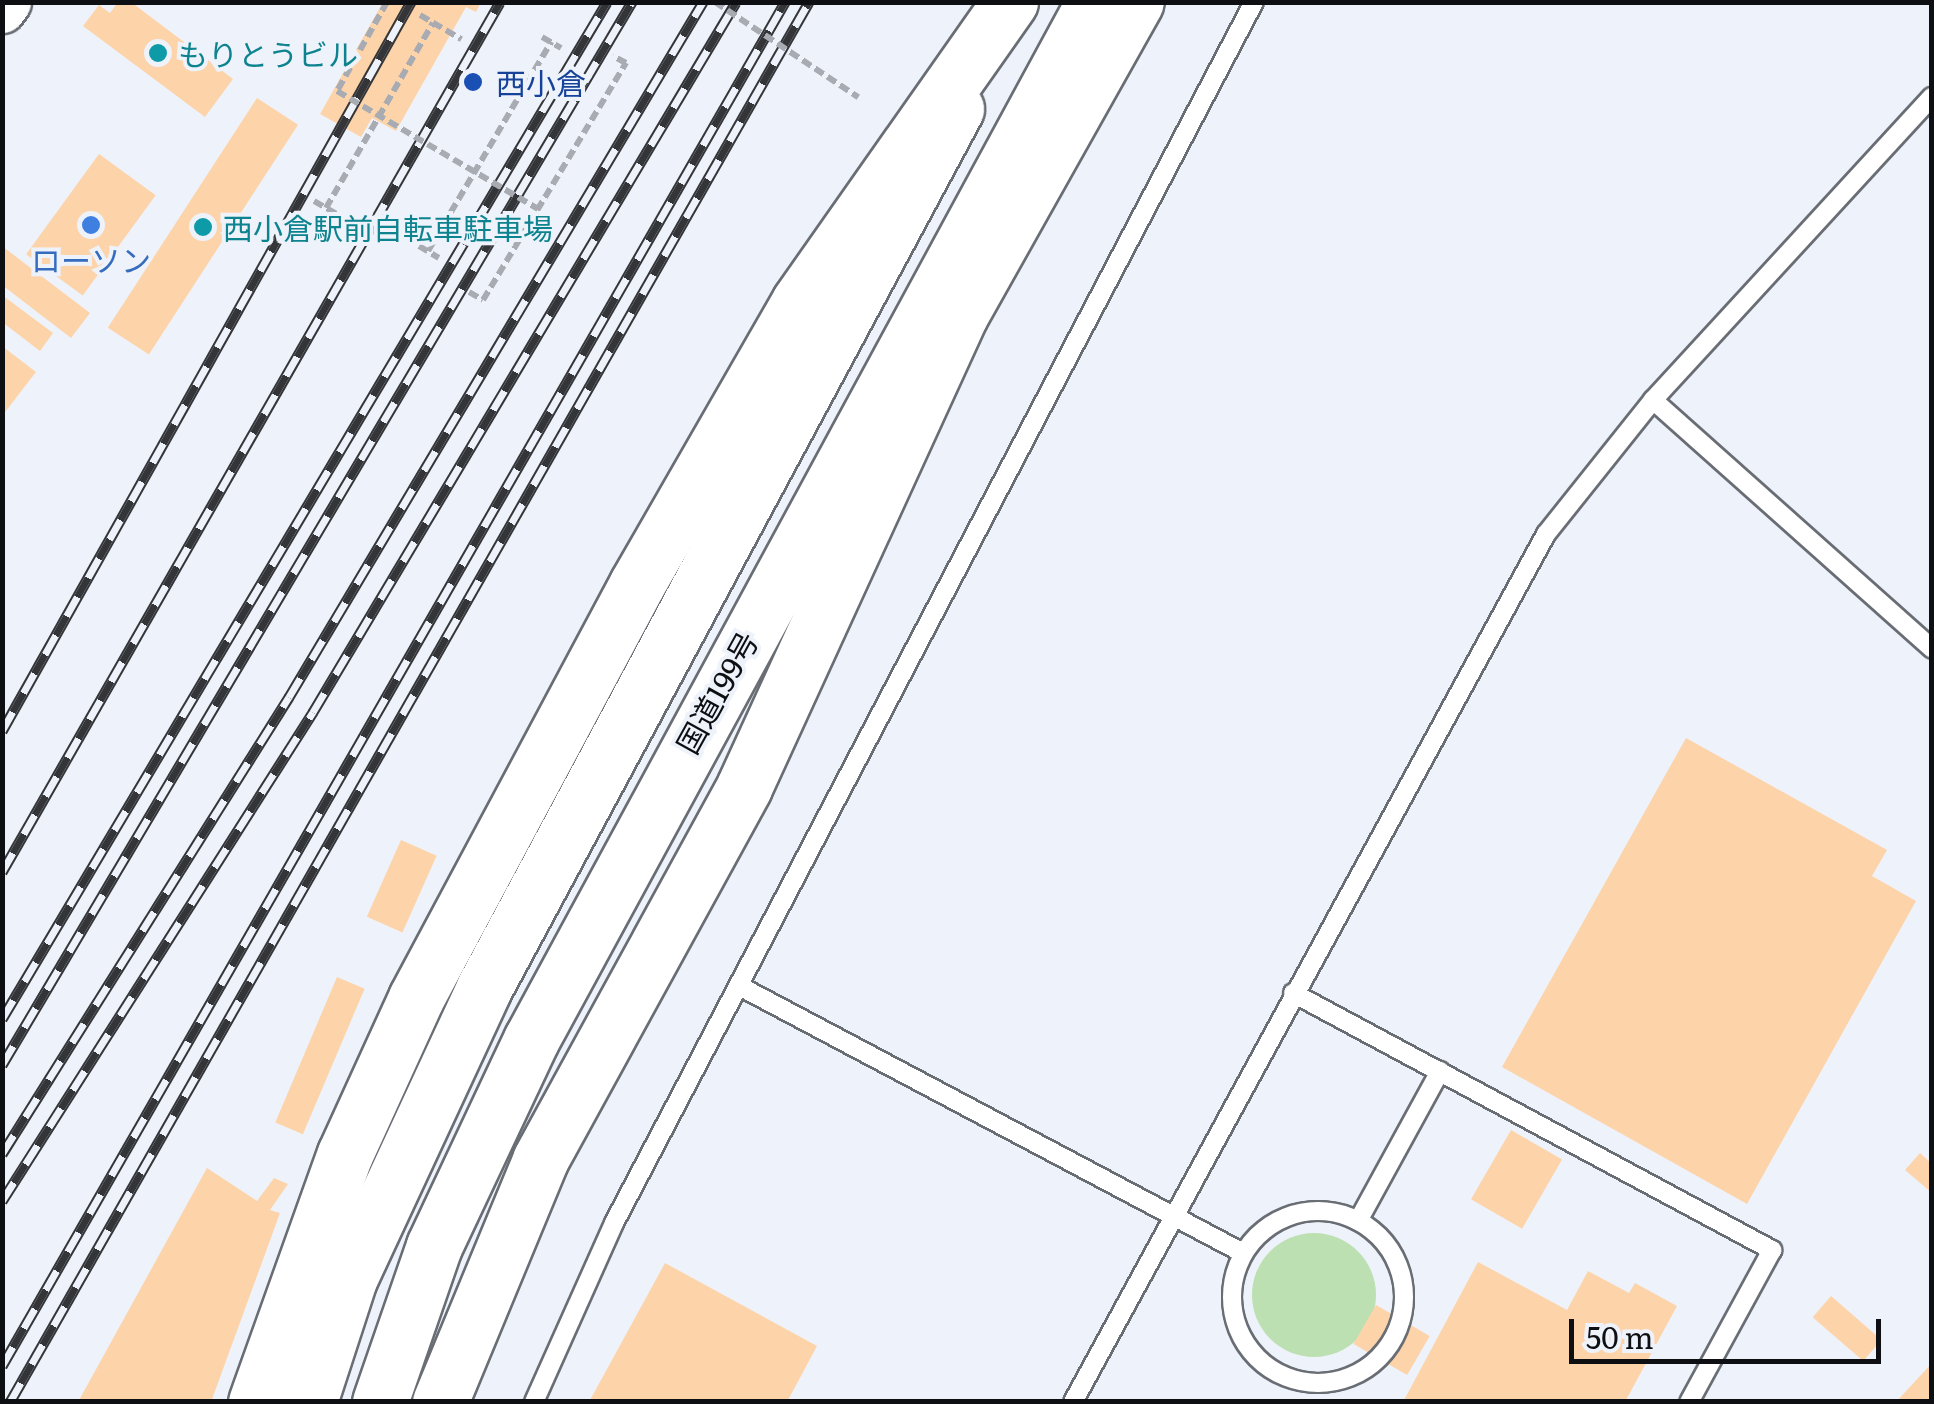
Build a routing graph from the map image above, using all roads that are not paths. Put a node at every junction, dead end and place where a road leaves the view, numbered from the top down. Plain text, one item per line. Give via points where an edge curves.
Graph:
1 (8, 2) edge
2 (1011, 2) edge
3 (1094, 2) edge
4 (1136, 2) edge
5 (1254, 2) edge
6 (2, 10) edge
7 (1932, 97) edge
8 (1653, 400) junction
9 (1932, 648) edge
10 (743, 988) junction
11 (1293, 993) junction
12 (1440, 1071) junction
13 (1172, 1214) junction
14 (1358, 1221) junction
15 (1243, 1253) junction
16 (256, 1402) edge
17 (309, 1402) edge
18 (380, 1402) edge
19 (440, 1402) edge
20 (534, 1402) edge
21 (1073, 1402) edge
22 (1690, 1402) edge

1 - 6 street
2 - 16 highway via 810,286 718,434 416,998 346,1154
2 - 17 highway via 839,336 484,988 349,1279
3 - 18 highway, 国道199号 via 530,1040 434,1246
4 - 19 highway via 960,315 744,787 592,1062 504,1240
5 - 10 lane via 1102,282
7 - 8 lane
8 - 9 lane
8 - 11 lane via 1546,534
10 - 13 lane
10 - 20 lane via 614,1223
11 - 12 lane
11 - 13 lane
12 - 14 lane
12 - 22 lane via 1772,1250
13 - 15 lane
13 - 21 lane
14 - 15 lane via 1315,1210 1286,1216
14 - 15 lane via 1390,1248 1405,1304 1382,1356 1334,1382 1279,1375 1240,1336 1233,1280

